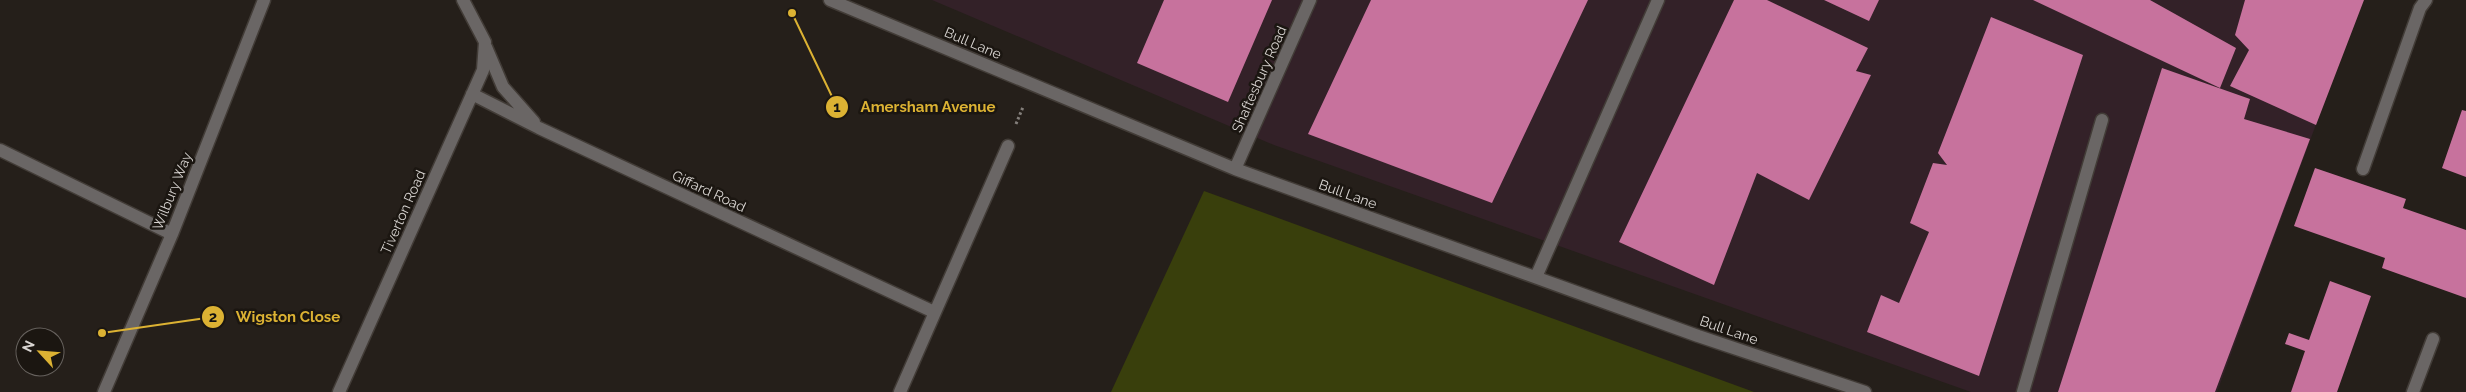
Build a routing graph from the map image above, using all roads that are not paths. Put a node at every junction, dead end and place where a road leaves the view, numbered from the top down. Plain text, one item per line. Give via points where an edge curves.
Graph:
1 (264, 0) edge
2 (463, 0) edge
3 (830, 0) edge
4 (1310, 0) edge
5 (1658, 0) edge
6 (2426, 0) edge
7 (484, 42) junction
8 (472, 94) junction
9 (2102, 120) dead end
10 (539, 128) junction
11 (1008, 146) road end
12 (0, 150) edge
13 (1235, 169) junction
14 (2363, 169) dead end
15 (172, 234) junction
16 (1536, 277) junction
17 (934, 312) junction
18 (2433, 339) dead end
19 (104, 392) edge
20 (339, 392) edge
21 (900, 392) edge
22 (1865, 392) edge
23 (2023, 392) edge
24 (2413, 392) edge

1 - 15 street, Wilbury Way
2 - 7 street, Tiverton Road
3 - 13 street, Bull Lane
4 - 13 street, Shaftesbury Road
5 - 16 street
6 - 14 street
7 - 8 street, Tiverton Road via 483,70
7 - 10 street, Tiverton Road via 503,87
8 - 10 street, Giffard Road
8 - 20 street, Tiverton Road
9 - 23 street
10 - 17 street, Giffard Road
11 - 17 street
12 - 15 street
13 - 16 street, Bull Lane
15 - 19 street, Wilbury Way
16 - 22 street, Bull Lane
17 - 21 street
18 - 24 street

